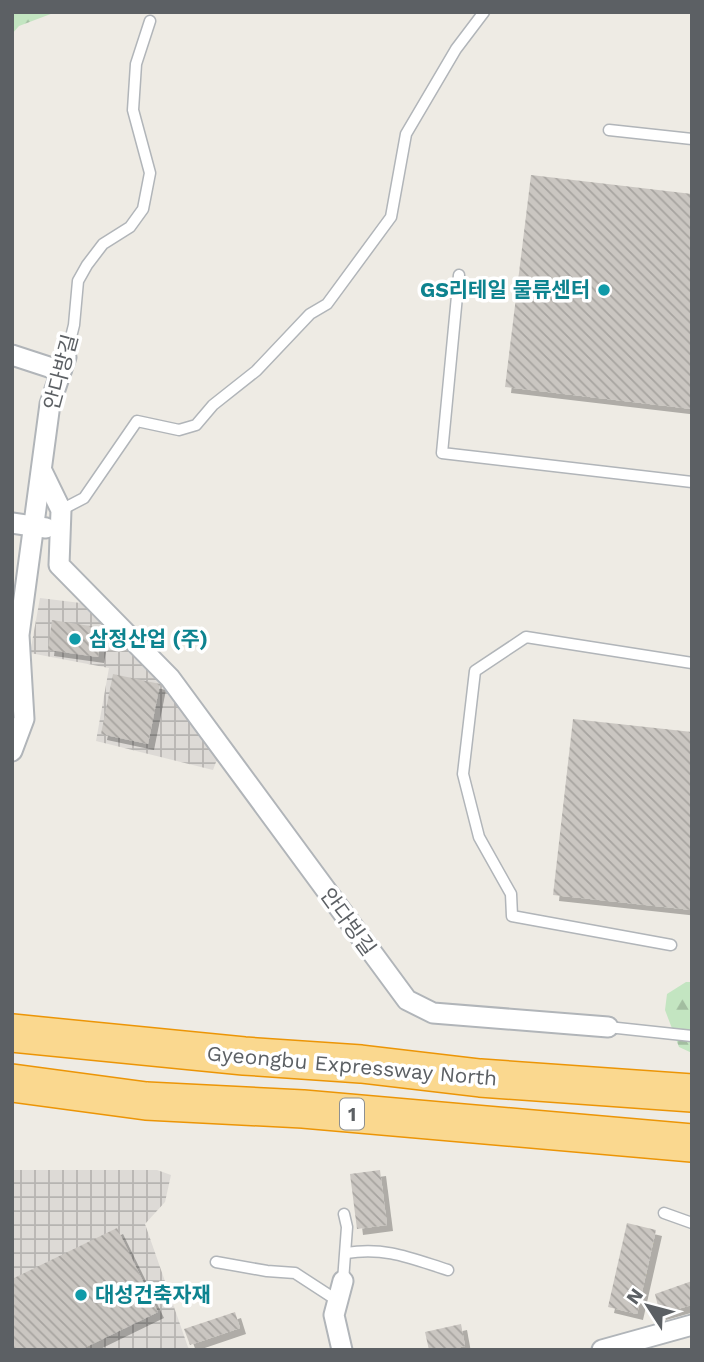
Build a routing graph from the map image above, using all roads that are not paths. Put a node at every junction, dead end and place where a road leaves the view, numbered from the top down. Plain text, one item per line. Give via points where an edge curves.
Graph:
1 (484, 12) edge
2 (150, 20) dead end
3 (608, 130) dead end
4 (692, 139) edge
5 (460, 275) dead end
6 (12, 355) edge
7 (63, 364) junction
8 (42, 471) junction
9 (692, 482) edge
10 (61, 510) junction
11 (12, 523) edge
12 (35, 525) junction
13 (61, 531) junction
14 (59, 565) junction
15 (29, 568) junction
16 (17, 608) edge
17 (692, 663) edge
18 (12, 751) edge
19 (671, 945) dead end
20 (608, 1027) joint
21 (12, 1033) edge
22 (692, 1036) edge
23 (12, 1083) edge
24 (692, 1093) edge
25 (692, 1143) edge
26 (664, 1213) dead end
27 (344, 1214) dead end
28 (692, 1223) edge
29 (346, 1253) junction
30 (216, 1262) dead end
31 (448, 1270) dead end
32 (343, 1280) joint
33 (338, 1301) junction
34 (692, 1325) edge
35 (342, 1350) edge
36 (602, 1350) edge

1 - 10 lane via 456,49 406,134 391,217 327,304 310,314 196,425 179,430 137,421 84,498
2 - 7 lane, 안다방길 via 136,64 133,110 150,173 143,209 130,228 103,244 78,281 74,325
3 - 4 lane
5 - 9 lane via 442,453
6 - 7 street
7 - 8 street, 안다방길 via 51,404
8 - 10 street
8 - 12 street, 안다방길
10 - 13 street
11 - 12 street
12 - 13 street
12 - 15 street, 안다방길
13 - 14 street
14 - 15 street
14 - 20 street, 안다빙길 via 170,678 407,1000 433,1013
15 - 16 street, 안다방길
16 - 18 street, 안다방길 via 24,719
17 - 19 lane via 526,638 475,671 463,774 479,837 511,894 512,916
20 - 22 lane
21 - 24 highway, Gyeongbu Expressway North via 480,1078
23 - 25 highway, 1 via 146,1101 303,1109
26 - 28 lane
27 - 29 lane
29 - 31 lane via 395,1253
29 - 32 lane
30 - 33 lane via 295,1273
32 - 33 street
33 - 35 street via 334,1315
34 - 36 street

